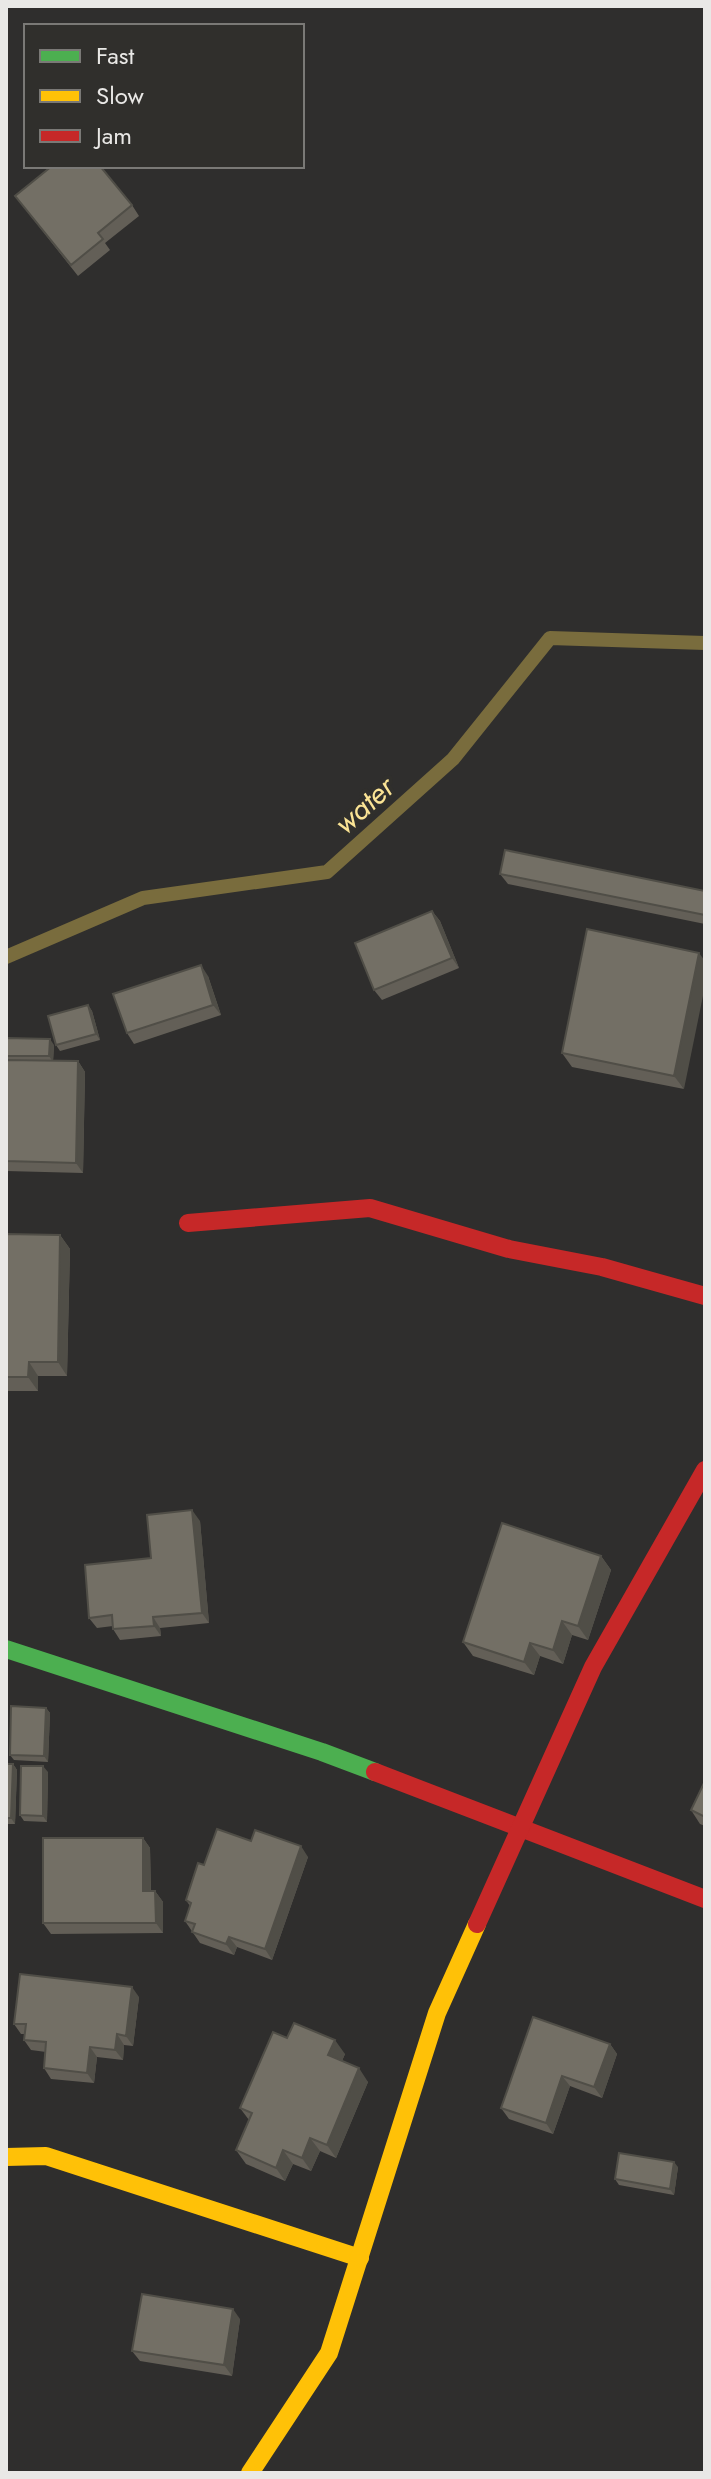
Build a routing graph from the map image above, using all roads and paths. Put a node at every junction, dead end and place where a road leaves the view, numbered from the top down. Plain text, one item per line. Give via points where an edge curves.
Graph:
1 (188, 1223) dead end
2 (705, 1296) edge
3 (705, 1470) edge
4 (6, 1649) edge
5 (520, 1829) junction
6 (705, 1899) edge
7 (6, 2157) edge
8 (360, 2258) junction
9 (250, 2473) edge

1 - 2 street via 370,1208 509,1249 602,1267
3 - 5 street via 593,1667
4 - 5 street via 322,1752
5 - 6 street
5 - 8 street via 437,2013
7 - 8 street via 46,2156
8 - 9 street via 329,2353

